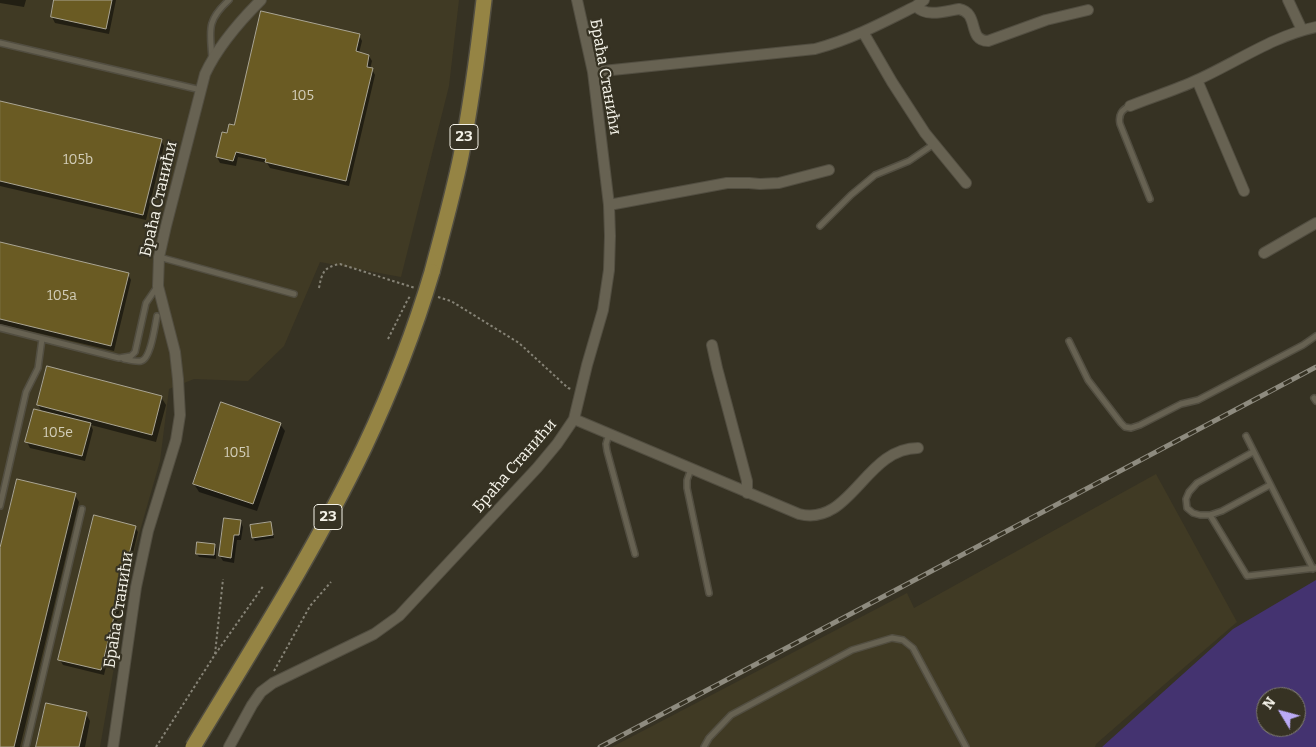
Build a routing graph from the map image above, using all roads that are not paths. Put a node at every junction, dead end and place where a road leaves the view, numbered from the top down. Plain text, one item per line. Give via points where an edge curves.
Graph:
1 (228, 0) edge
2 (261, 0) edge
3 (484, 0) edge
4 (577, 0) edge
5 (1288, 0) edge
6 (920, 3) edge
7 (1088, 10) dead end
8 (1316, 27) edge
9 (1302, 30) junction
10 (864, 32) junction
11 (0, 43) edge
12 (212, 60) junction
13 (593, 72) junction
14 (1197, 80) junction
15 (201, 90) junction
16 (1130, 106) joint
17 (934, 144) junction
18 (829, 170) dead end
19 (966, 184) dead end
20 (1244, 191) dead end
21 (1150, 199) dead end
22 (609, 205) junction
23 (1316, 223) edge
24 (820, 226) dead end
25 (1264, 253) dead end
26 (159, 257) junction
27 (158, 286) junction
28 (294, 294) dead end
29 (157, 316) dead end
30 (0, 328) edge
31 (1316, 336) edge
32 (42, 339) junction
33 (1069, 341) dead end
34 (712, 345) dead end
35 (119, 358) junction
36 (574, 419) junction
37 (610, 434) junction
38 (1246, 436) dead end
39 (918, 448) dead end
40 (1254, 452) junction
41 (691, 469) junction
42 (1270, 485) junction
43 (747, 493) junction
44 (0, 506) edge
45 (82, 510) dead end
46 (1210, 515) junction
47 (635, 554) dead end
48 (1314, 568) edge
49 (708, 593) dead end
50 (26, 747) edge
51 (113, 747) edge
52 (193, 747) edge
53 (229, 747) edge
54 (704, 747) edge
55 (966, 747) edge

1 - 12 lane via 212,20
2 - 12 street, Браћа Станићи
3 - 52 main road, 23, bridge via 461,154 432,272 410,341 364,449 323,528
4 - 13 street, Браћа Станићи
5 - 9 street
6 - 7 street via 923,12 928,13 964,10 972,17 976,34 984,41
6 - 10 street
8 - 9 street
9 - 14 street
10 - 13 street via 815,49
10 - 17 street via 896,88
11 - 15 lane
12 - 15 street, Браћа Станићи
13 - 22 street, Браћа Станићи
14 - 16 street
14 - 20 street
15 - 26 street, Браћа Станићи
16 - 21 lane via 1123,110 1119,120
17 - 19 street
17 - 24 lane via 908,162 875,175
18 - 22 street via 779,183 727,183
22 - 36 street, Браћа Станићи via 610,236 603,310
23 - 25 street
26 - 27 street, Браћа Станићи
26 - 28 lane
27 - 35 lane via 146,304 134,352 131,356
27 - 51 street, Браћа Станићи via 175,352 180,415 136,587
29 - 35 lane via 145,359 140,362
30 - 32 lane
31 - 33 lane via 1198,400 1181,404 1131,428 1120,423 1088,380
32 - 35 lane
32 - 44 lane via 38,368 26,392
34 - 43 street via 748,485
36 - 37 street
36 - 53 street, Браћа Станићи via 537,468 399,616 374,634 273,683 261,692
37 - 41 street
37 - 47 lane via 607,450
38 - 40 lane
39 - 43 street via 904,449 886,459 846,498 821,515 799,514
40 - 42 lane
40 - 46 lane via 1197,483 1189,492 1187,508 1192,513
41 - 43 street
41 - 49 lane via 687,488
42 - 46 lane
42 - 48 lane
45 - 50 lane
46 - 48 lane via 1247,576
54 - 55 lane via 731,715 852,650 892,638 903,640 914,648

